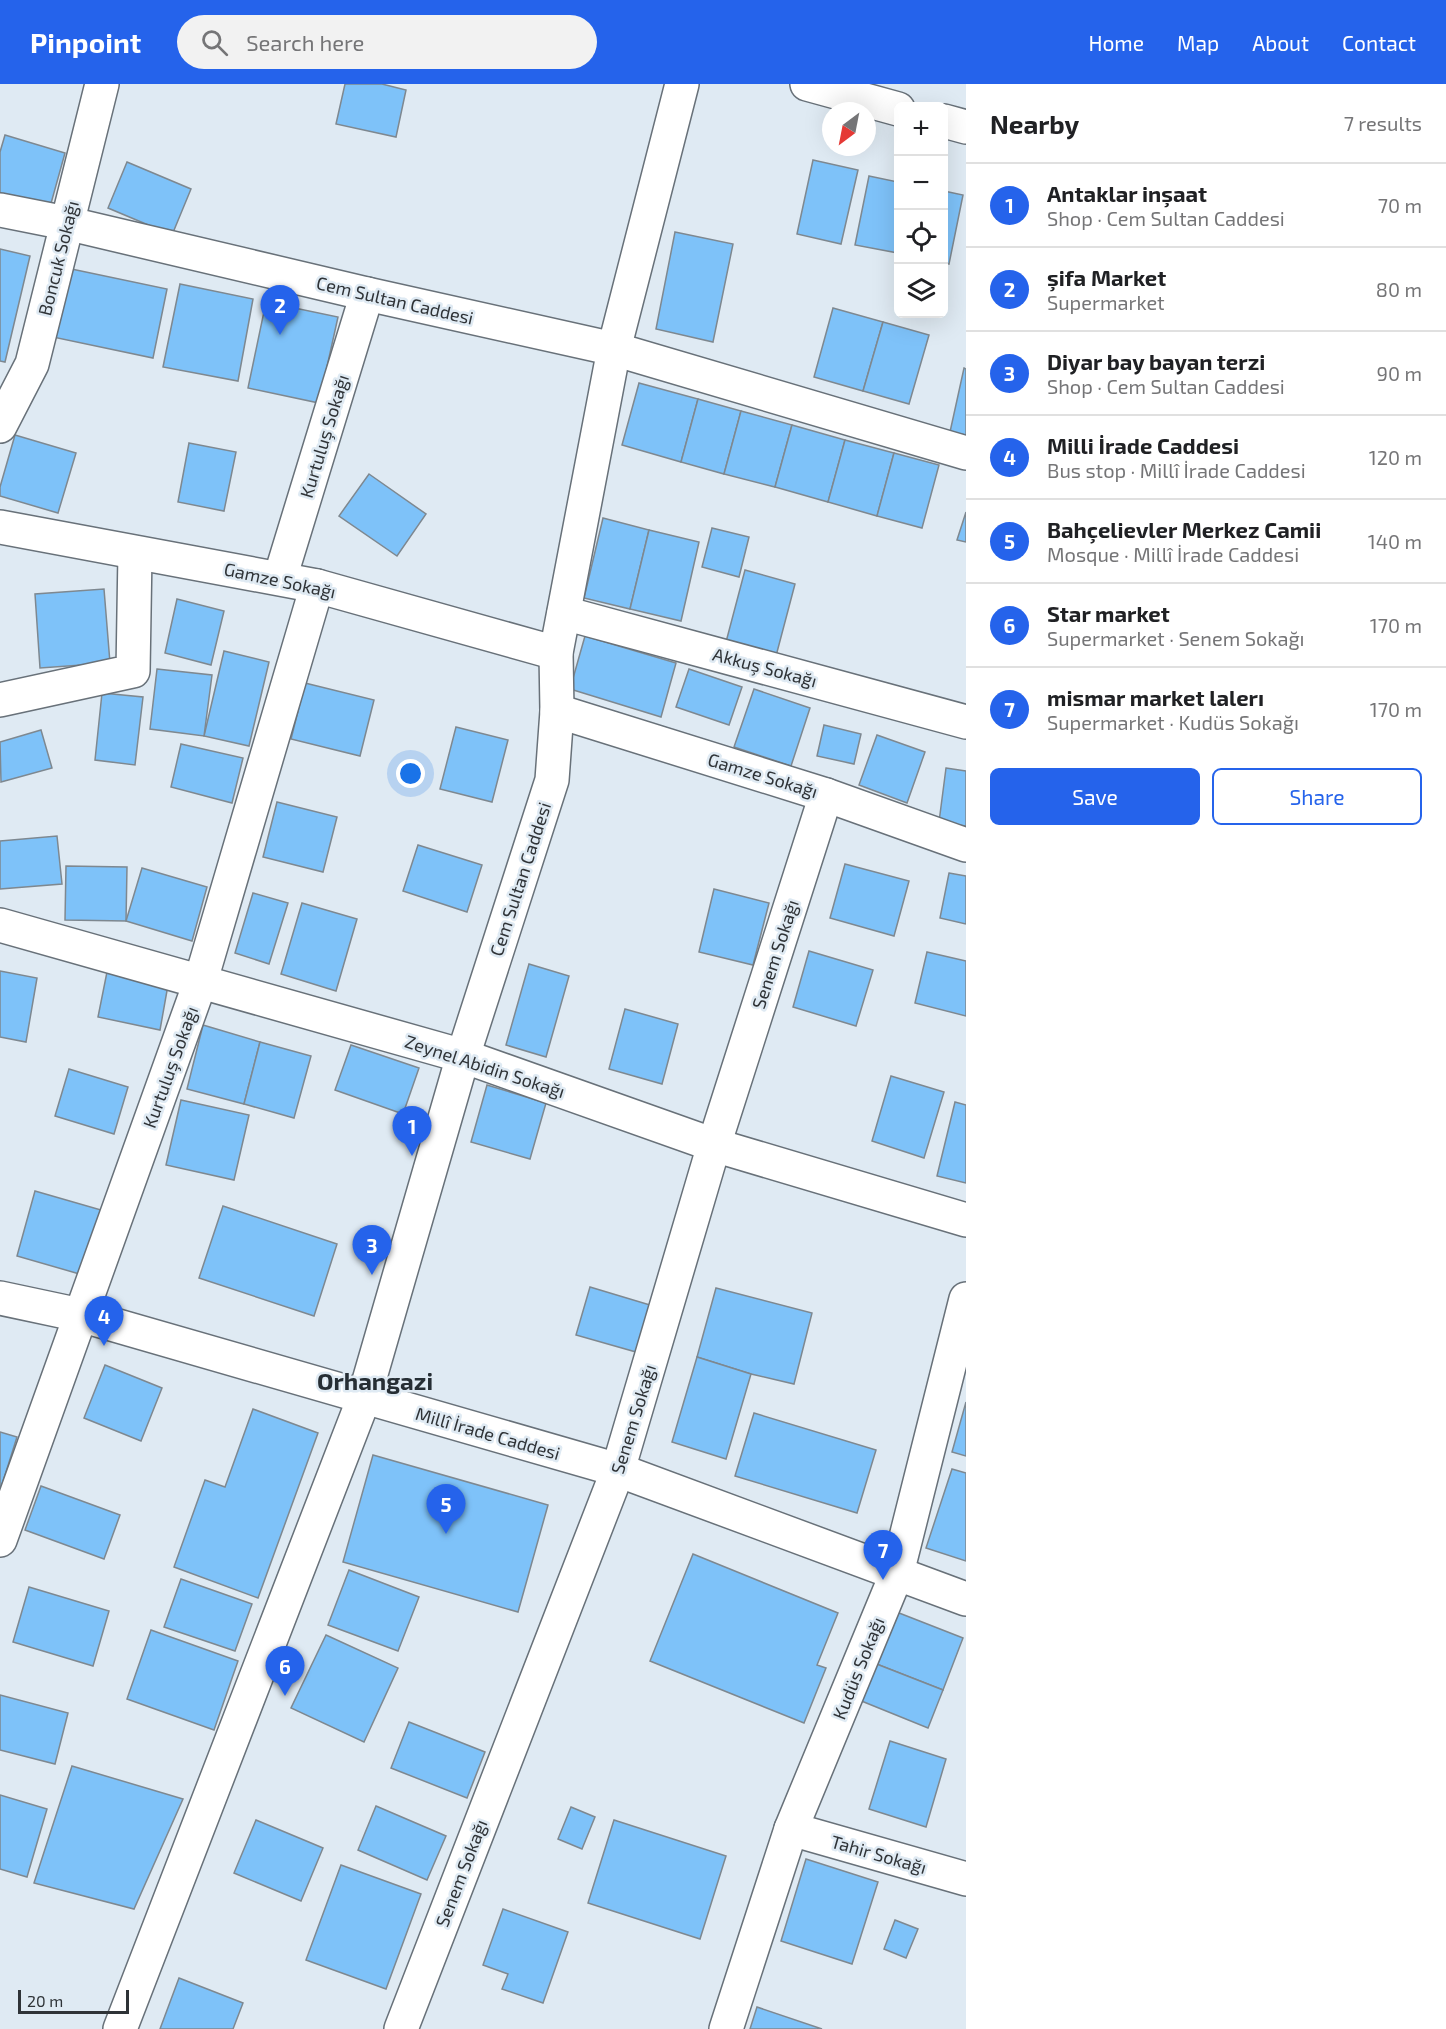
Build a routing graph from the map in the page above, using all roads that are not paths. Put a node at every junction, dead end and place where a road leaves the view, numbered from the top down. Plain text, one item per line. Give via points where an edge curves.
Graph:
1 (102, 84) edge
2 (682, 84) edge
3 (807, 84) edge
4 (894, 108) edge
5 (948, 122) edge
6 (966, 127) edge
7 (0, 210) edge
8 (66, 223) junction
9 (367, 294) junction
10 (614, 349) junction
11 (0, 424) edge
12 (966, 453) edge
13 (0, 527) edge
14 (135, 553) junction
15 (280, 578) junction
16 (317, 586) junction
17 (564, 613) junction
18 (556, 653) junction
19 (0, 700) edge
20 (557, 711) junction
21 (966, 722) edge
22 (826, 795) junction
23 (966, 844) edge
24 (0, 925) edge
25 (201, 980) junction
26 (463, 1056) junction
27 (714, 1145) junction
28 (966, 1220) edge
29 (0, 1298) edge
30 (966, 1299) edge
31 (80, 1315) junction
32 (364, 1398) junction
33 (618, 1470) junction
34 (0, 1540) edge
35 (897, 1574) junction
36 (966, 1599) edge
37 (791, 1829) junction
38 (966, 1879) edge
39 (120, 2029) edge
40 (401, 2029) edge
41 (726, 2029) edge

1 - 8 street, Boncuk Sokağı
2 - 10 street, Cem Sultan Caddesi
3 - 4 street
5 - 6 street
7 - 8 street, Cem Sultan Caddesi
8 - 9 street, Cem Sultan Caddesi
8 - 11 street, Boncuk Sokağı via 32,364
9 - 10 street, Cem Sultan Caddesi
9 - 15 street, Kurtuluş Sokağı
10 - 12 street, Cem Sultan Caddesi
10 - 17 street, Cem Sultan Caddesi
13 - 14 street, Gamze Sokağı
14 - 15 street, Gamze Sokağı
14 - 19 street via 133,671
15 - 16 street, Gamze Sokağı
16 - 18 street, Gamze Sokağı
16 - 25 street, Kurtuluş Sokağı
17 - 18 street, Cem Sultan Caddesi
17 - 21 street, Akkuş Sokağı
18 - 20 street, Cem Sultan Caddesi
20 - 22 street, Gamze Sokağı
20 - 26 street, Cem Sultan Caddesi via 552,780
22 - 23 street, Gamze Sokağı
22 - 27 street, Senem Sokağı
24 - 25 street, Zeynel Abidin Sokağı
25 - 26 street, Zeynel Abidin Sokağı
25 - 31 street, Kurtuluş Sokağı
26 - 27 street, Zeynel Abidin Sokağı
26 - 32 street, Cem Sultan Caddesi
27 - 28 street, Zeynel Abidin Sokağı
27 - 33 street, Senem Sokağı
29 - 31 street, Millî İrade Caddesi
30 - 35 street, Kudüs Sokağı
31 - 32 street, Millî İrade Caddesi
31 - 34 street, Kurtuluş Sokağı
32 - 33 street, Millî İrade Caddesi
32 - 39 street, Cem Sultan Caddesi
33 - 35 street, Millî İrade Caddesi
33 - 40 street, Senem Sokağı
35 - 36 street, Millî İrade Caddesi
35 - 37 street, Kudüs Sokağı
37 - 38 street, Tahir Sokağı
37 - 41 street, Kudüs Sokağı

